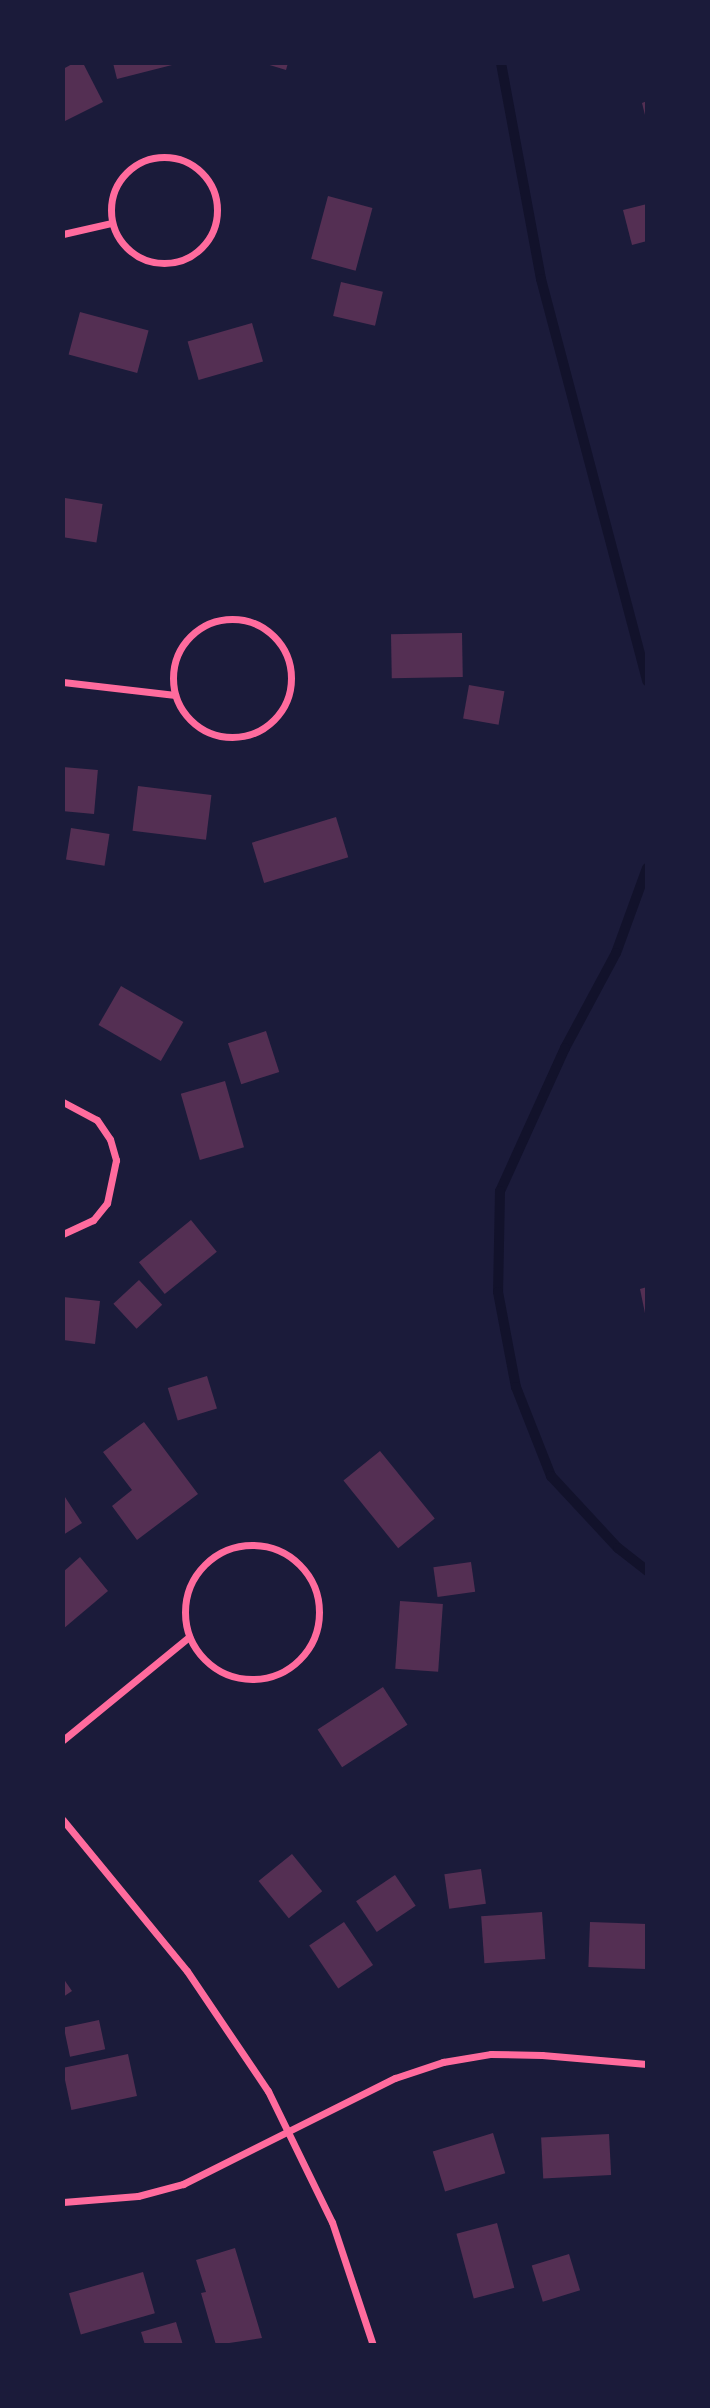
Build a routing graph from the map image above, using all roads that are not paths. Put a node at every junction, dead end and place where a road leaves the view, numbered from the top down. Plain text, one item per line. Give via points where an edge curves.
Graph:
1 (111, 223) junction
2 (63, 234) edge
3 (63, 682) edge
4 (175, 695) junction
5 (63, 1102) edge
6 (63, 1234) edge
7 (189, 1637) junction
8 (63, 1740) edge
9 (63, 1820) edge
10 (647, 2064) edge
11 (290, 2131) junction
12 (63, 2202) edge
13 (373, 2345) edge

1 - 1 street via 131,254 166,264 200,250 212,235 216,199 198,169 184,161 151,158 135,164 114,190
1 - 2 street
3 - 4 street
4 - 4 street via 194,724 226,737 244,736 261,730 280,712 291,688 292,671 286,652 259,624 220,619 202,626 177,656
5 - 6 street via 97,1120 110,1139 116,1160 115,1182 107,1203 93,1220
7 - 7 street via 213,1667 230,1676 249,1679 278,1673 301,1657 312,1641 319,1614 314,1585 303,1567 277,1550 246,1545 226,1549 208,1560 186,1596
7 - 8 street
9 - 11 street via 187,1971 242,2048
10 - 11 street via 491,2054 443,2062 395,2077
11 - 12 street via 183,2183 138,2196
11 - 13 street via 332,2222

